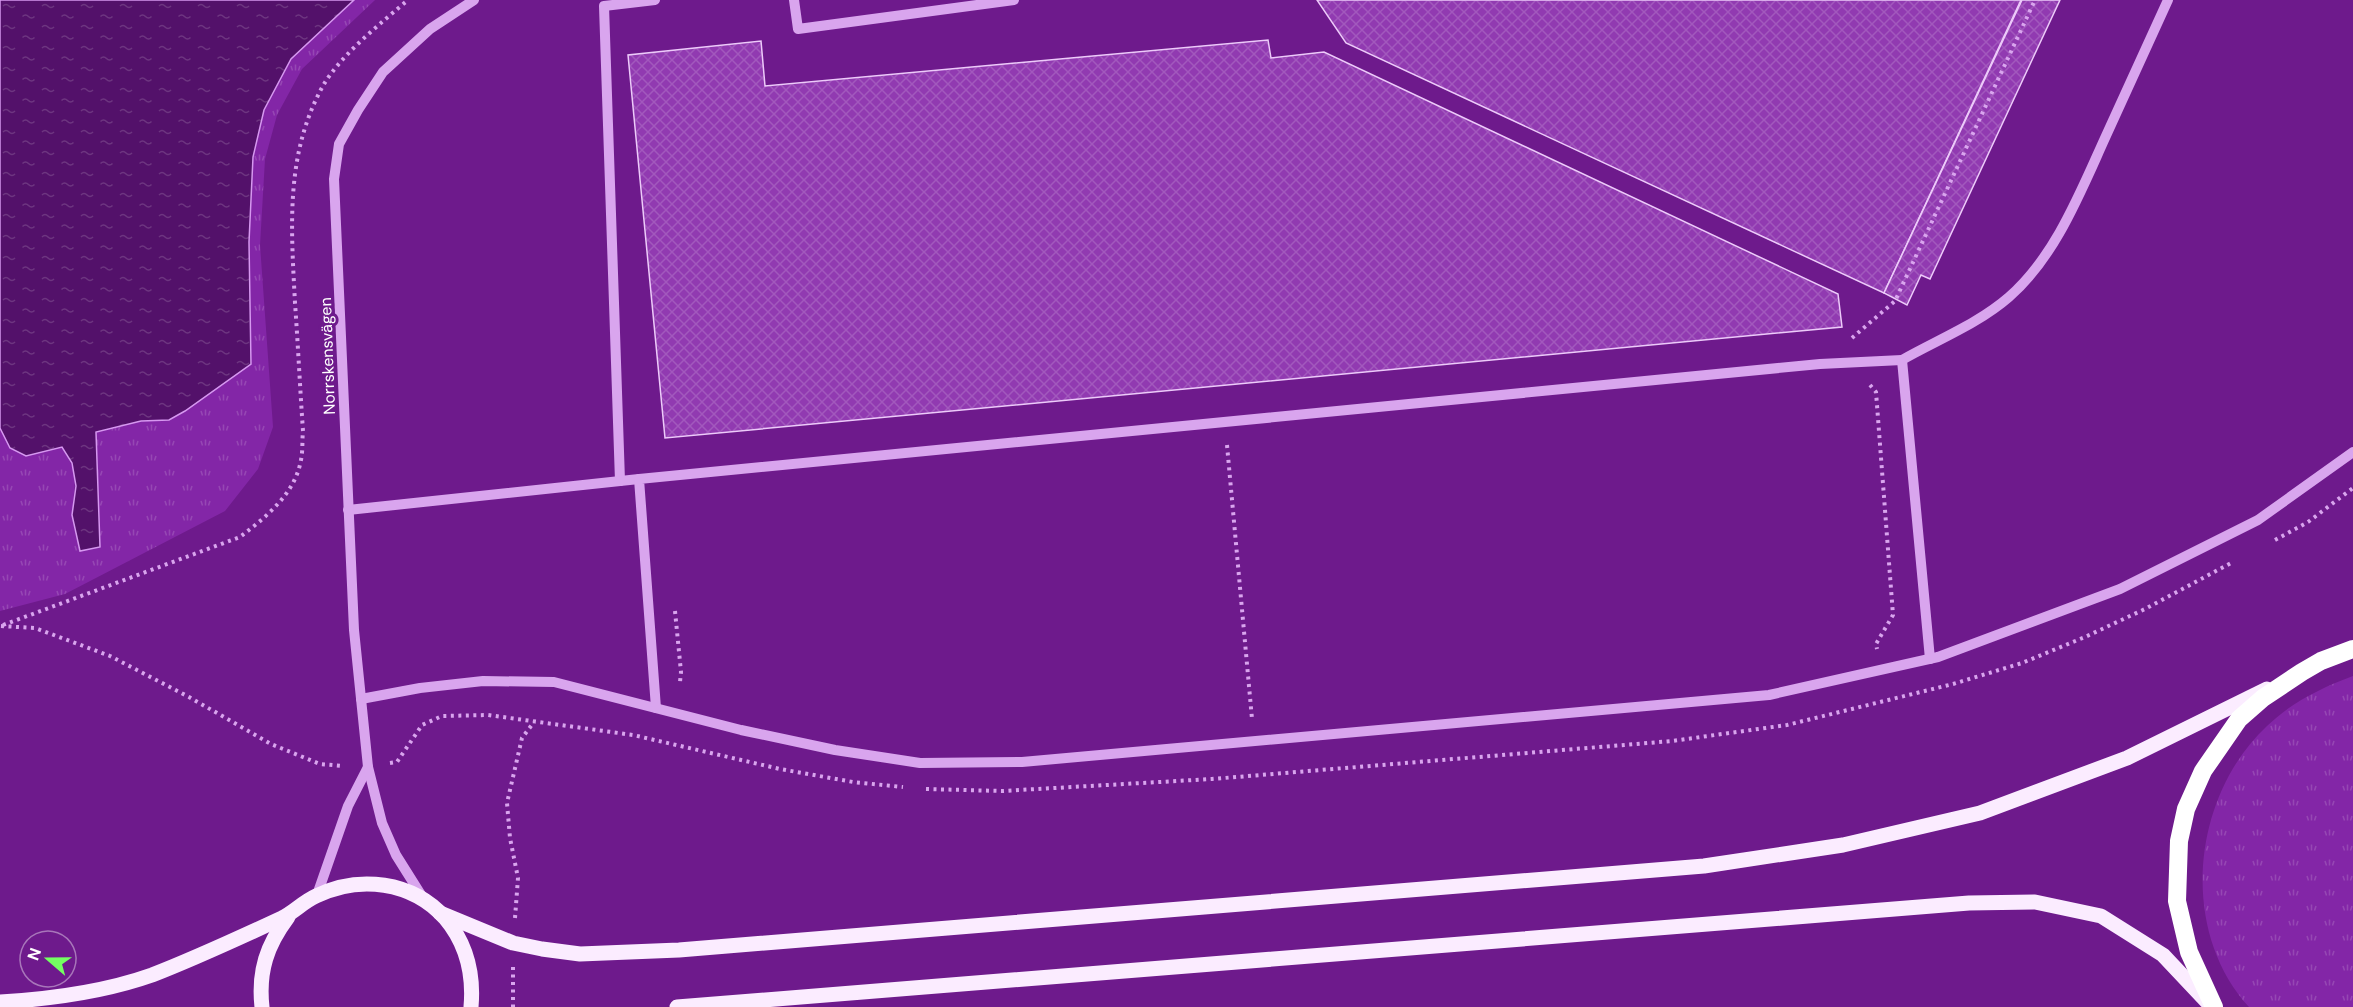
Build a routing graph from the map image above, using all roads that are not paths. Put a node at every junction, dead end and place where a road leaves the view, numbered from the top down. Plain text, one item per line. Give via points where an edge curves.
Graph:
1 (474, 0) edge
2 (655, 0) edge
3 (794, 0) edge
4 (1014, 0) edge
5 (2168, 0) edge
6 (1902, 360) junction
7 (2353, 452) edge
8 (639, 479) junction
9 (620, 481) junction
10 (348, 510) junction
11 (2353, 649) edge
12 (1930, 659) junction
13 (2302, 672) junction
14 (361, 699) junction
15 (656, 708) junction
16 (368, 767) junction
17 (317, 895) junction
18 (424, 900) junction
19 (440, 913) junction
20 (290, 914) junction
21 (0, 1002) edge
22 (262, 1007) edge
23 (471, 1007) edge
24 (677, 1007) edge
25 (2213, 1007) edge

1 - 10 street, Norrskensvägen via 430,29 383,72 339,144 334,179
2 - 9 street via 604,6
3 - 4 street via 798,29
5 - 6 street via 2073,205 2053,243 2027,279 1988,313
6 - 8 street via 1855,361
6 - 12 street
7 - 12 street via 2258,520 2120,590
8 - 9 street
8 - 15 street
9 - 10 street
10 - 14 street, Norrskensvägen
11 - 13 highway
12 - 15 street via 1768,695 1023,762 920,763 824,748
13 - 19 main road via 2127,758 1980,813 1843,845 1704,866 679,950 580,954 513,943
13 - 25 highway via 2239,719 2203,771 2186,809 2179,841 2177,902 2189,952
14 - 15 street via 483,681 554,682
14 - 16 street, Norrskensvägen
16 - 17 street via 348,806
16 - 18 street, Norrskensvägen via 382,823 396,855
17 - 18 main road via 344,885 365,883 405,890
17 - 20 main road
18 - 19 main road
19 - 23 main road via 464,947 473,987
20 - 21 main road via 150,976 94,991
20 - 22 main road via 268,950 262,970
24 - 25 main road via 1969,903 2035,902 2101,916 2140,939 2163,955

